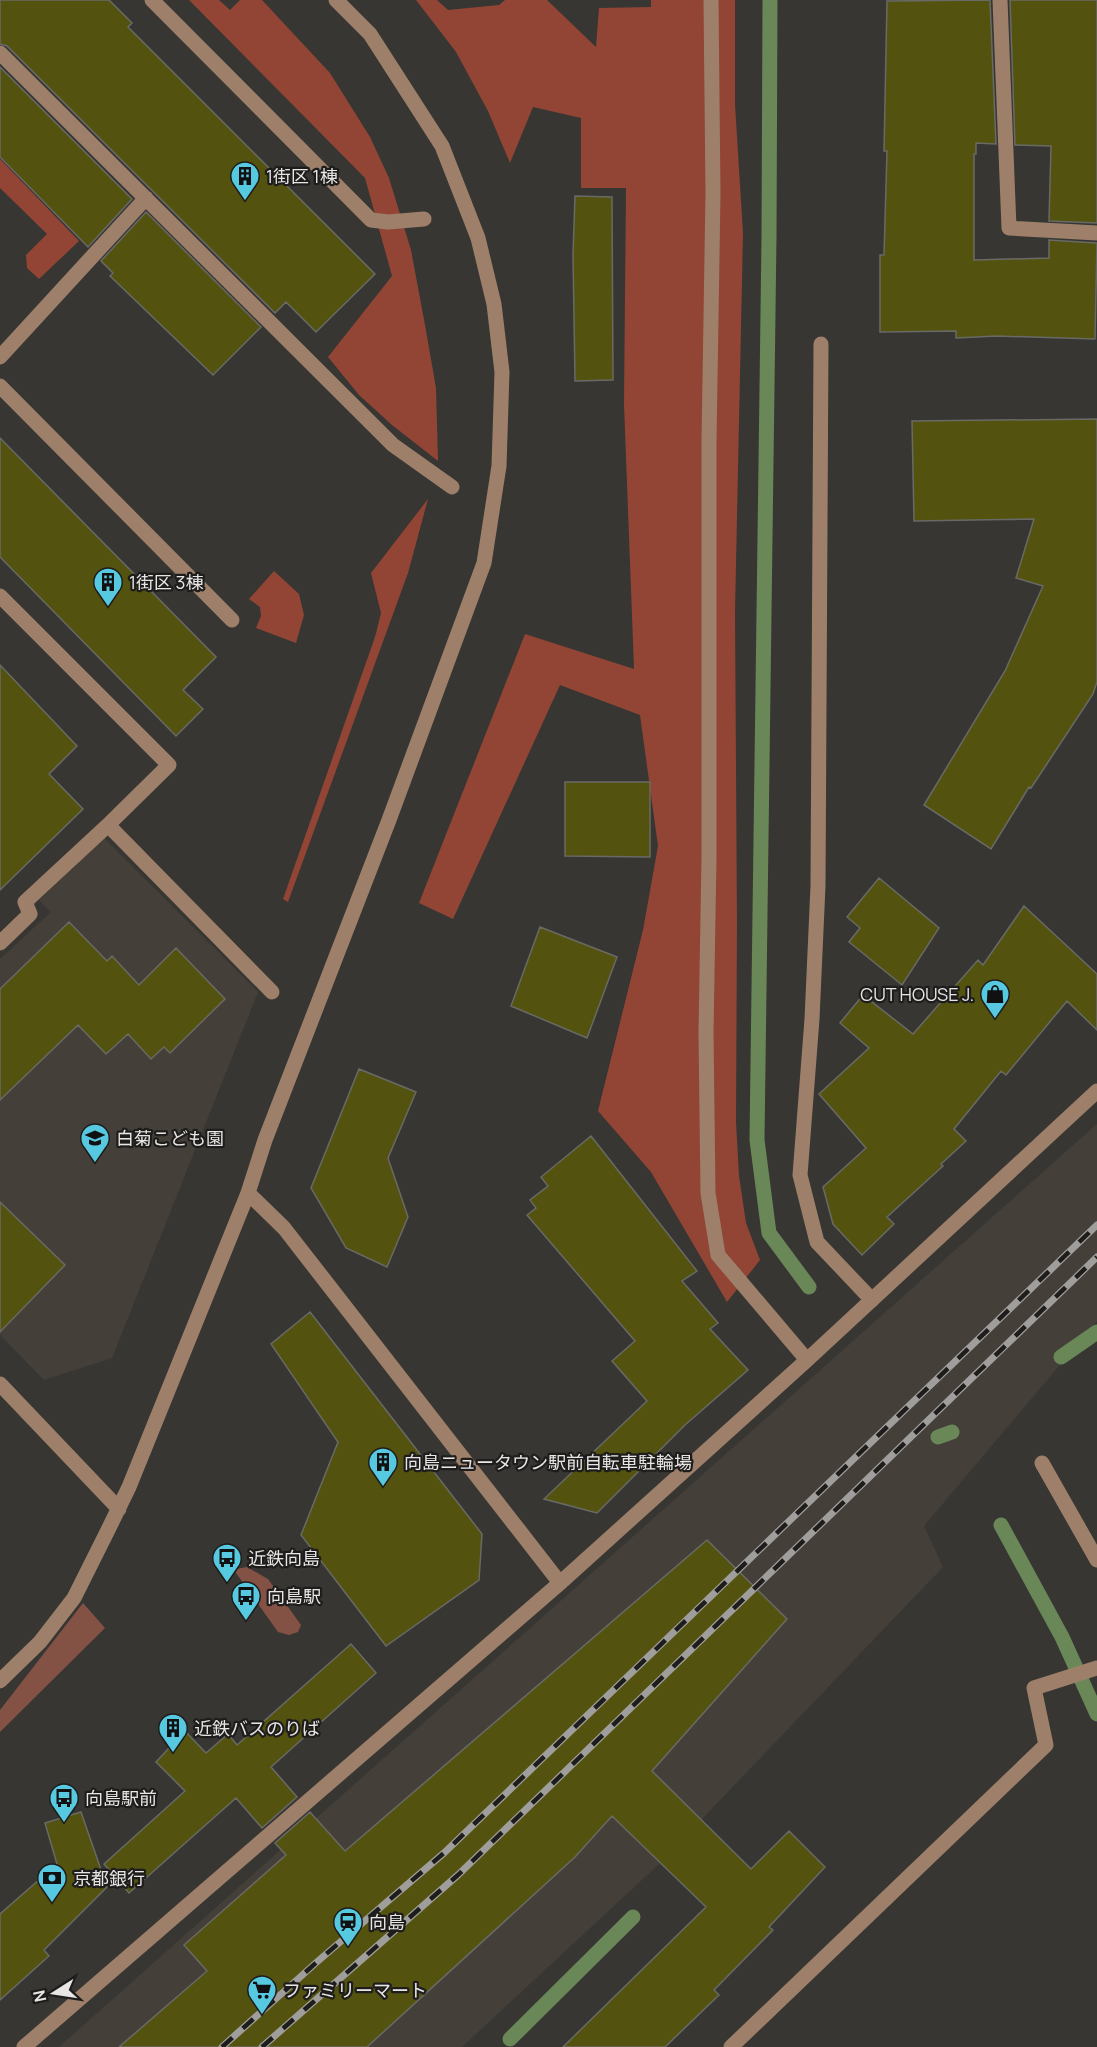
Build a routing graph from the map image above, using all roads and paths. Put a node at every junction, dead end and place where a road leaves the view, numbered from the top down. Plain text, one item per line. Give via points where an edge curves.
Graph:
1 (152, 0) edge
2 (336, 0) edge
3 (711, 0) edge
4 (1000, 0) edge
5 (0, 53) edge
6 (146, 198) junction
7 (424, 219) dead end
8 (1097, 233) edge
9 (820, 344) dead end
10 (0, 357) edge
11 (0, 386) edge
12 (452, 487) dead end
13 (0, 596) edge
14 (232, 620) dead end
15 (108, 825) junction
16 (0, 943) edge
17 (272, 992) dead end
18 (1097, 1091) edge
19 (248, 1193) junction
20 (867, 1304) junction
21 (807, 1360) junction
22 (0, 1384) edge
23 (1042, 1463) dead end
24 (118, 1509) junction
25 (1097, 1560) edge
26 (560, 1582) junction
27 (1097, 1668) edge
28 (0, 1681) edge
29 (24, 2047) edge
30 (731, 2047) edge

1 - 7 street via 371,220
2 - 19 street via 370,34 442,146 478,238 494,304 502,372 499,466 484,563
3 - 21 street via 708,1193 718,1255
4 - 8 street via 1009,228
5 - 6 street
6 - 10 street
6 - 12 street via 393,445
9 - 20 street via 818,886 800,1175 817,1242
11 - 14 street
13 - 15 street via 169,765
15 - 16 street via 24,902 30,914
15 - 17 street
18 - 20 street
19 - 24 street
19 - 26 street via 284,1228
20 - 21 street
21 - 26 street
22 - 24 street
23 - 25 street
24 - 28 street via 74,1598 40,1642
26 - 29 street
27 - 30 street via 1034,1688 1046,1745

